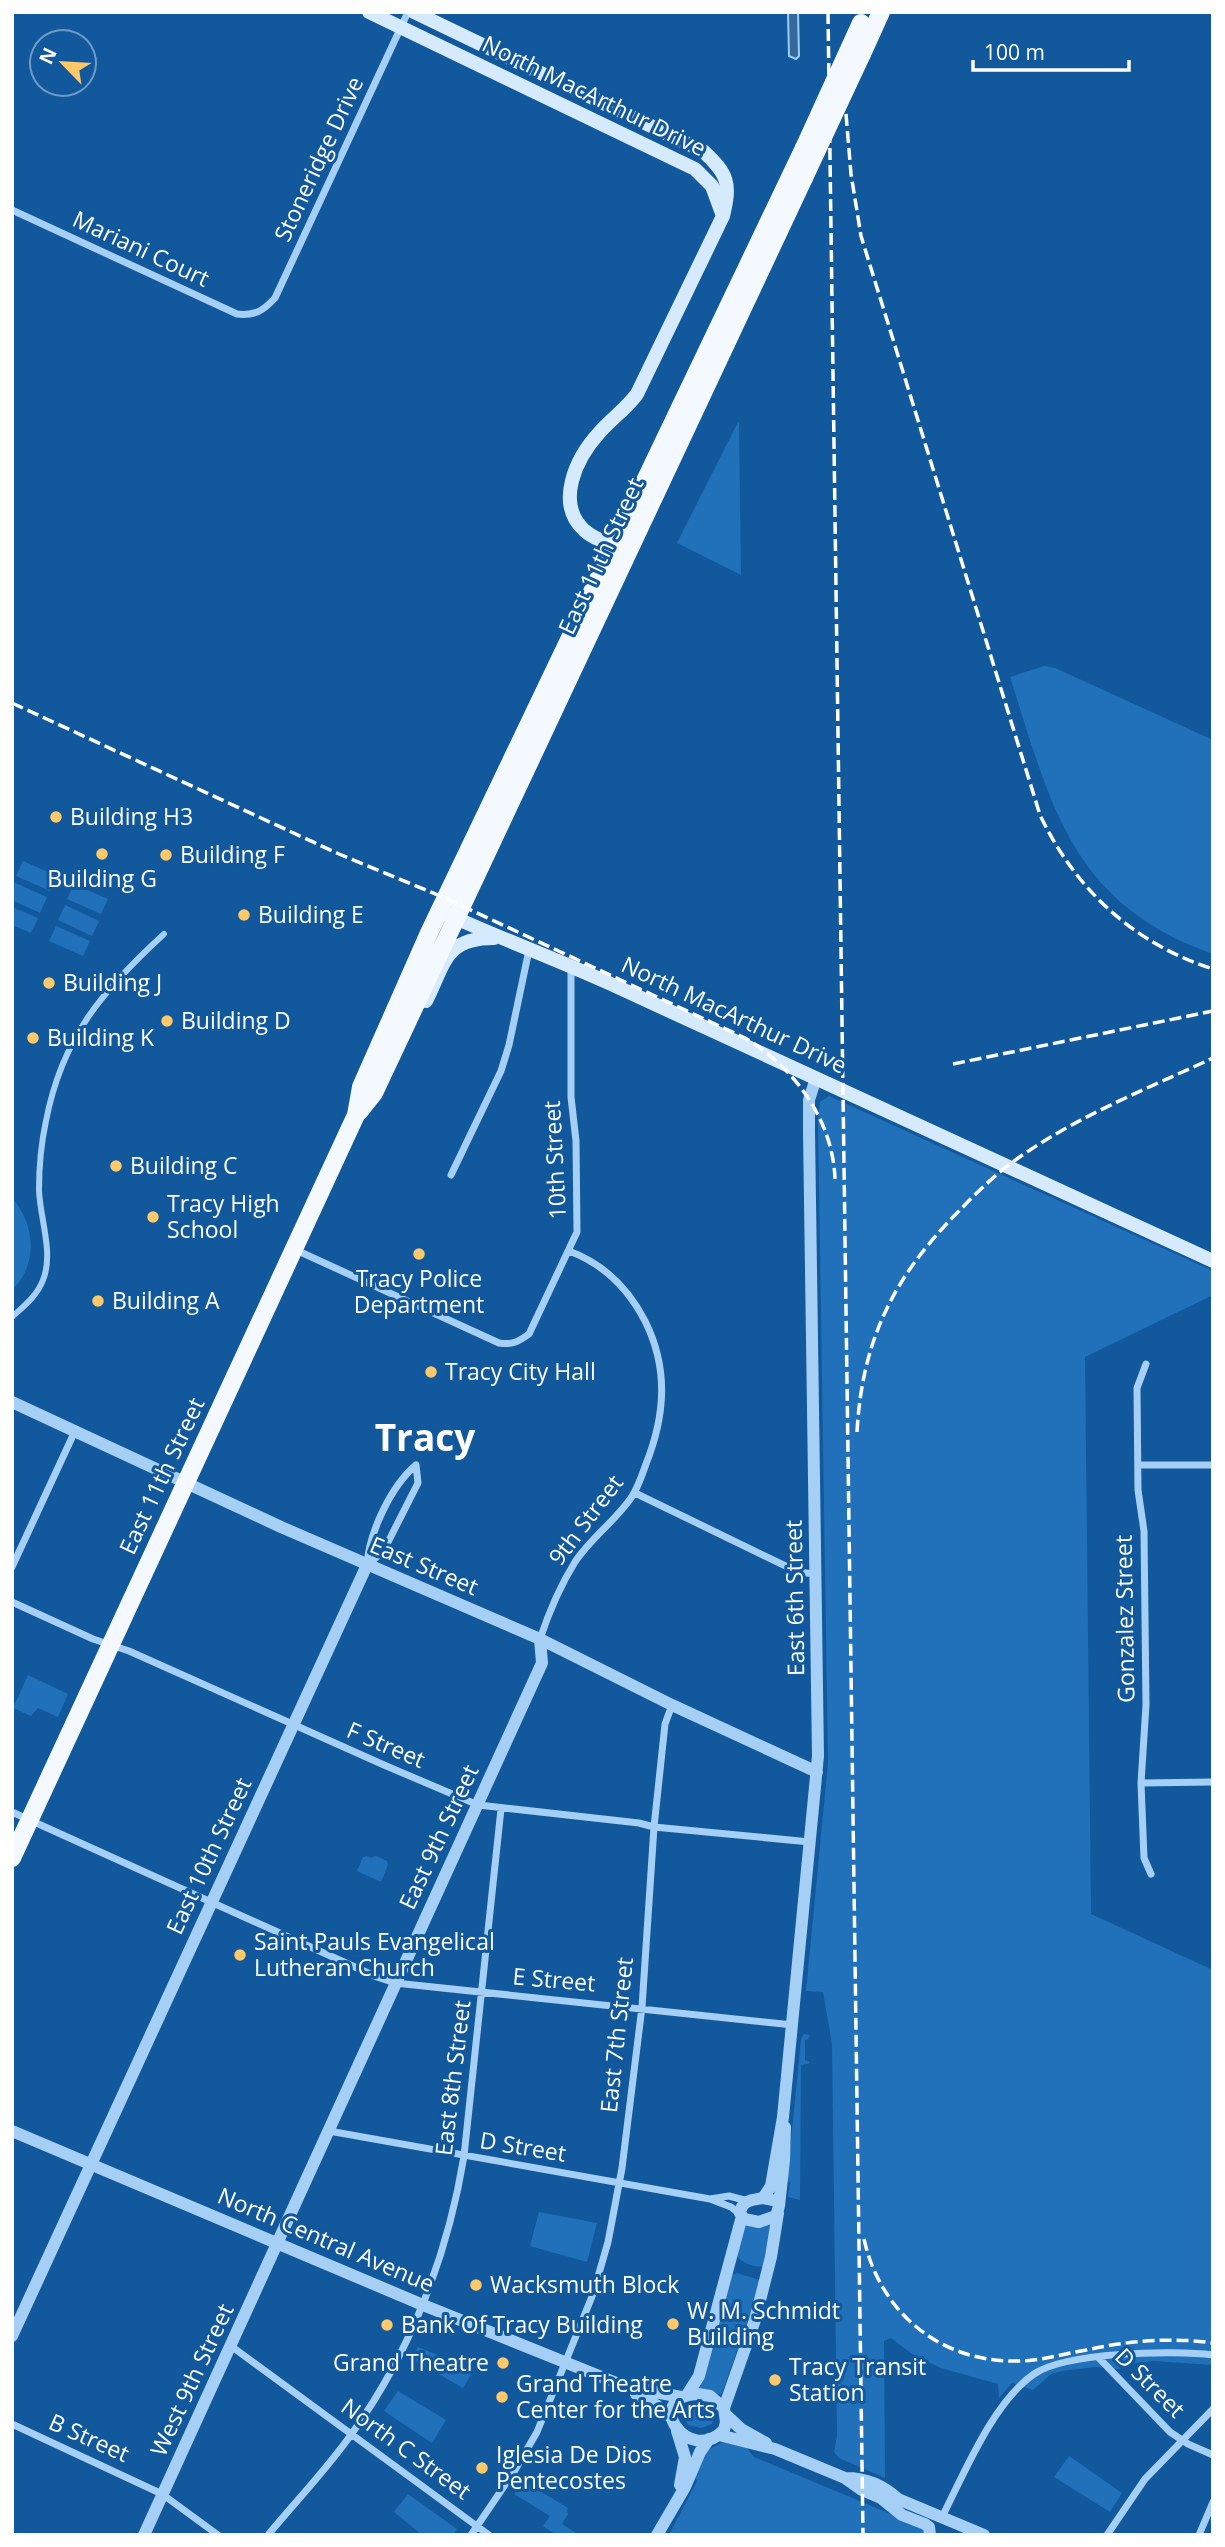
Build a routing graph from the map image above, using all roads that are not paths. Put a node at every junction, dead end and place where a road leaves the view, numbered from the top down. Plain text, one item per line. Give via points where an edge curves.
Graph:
1 (369, 12) edge
2 (408, 12) edge
3 (414, 12) edge
4 (881, 12) edge
5 (864, 18) edge
6 (401, 28) junction
7 (12, 210) edge
8 (723, 216) junction
9 (256, 314) joint
10 (621, 549) junction
11 (440, 911) junction
12 (457, 919) junction
13 (164, 934) dead end
14 (499, 938) junction
15 (529, 950) junction
16 (571, 966) junction
17 (400, 1036) junction
18 (816, 1078) junction
19 (356, 1115) junction
20 (451, 1175) dead end
21 (294, 1249) junction
22 (569, 1251) junction
23 (1213, 1261) edge
24 (12, 1317) edge
25 (1146, 1364) dead end
26 (12, 1402) edge
27 (75, 1430) junction
28 (1138, 1465) junction
29 (1213, 1465) edge
30 (187, 1483) junction
31 (635, 1493) junction
32 (367, 1565) junction
33 (12, 1567) edge
34 (815, 1574) junction
35 (12, 1602) edge
36 (540, 1639) junction
37 (111, 1645) junction
38 (672, 1705) junction
39 (292, 1725) junction
40 (817, 1772) junction
41 (1213, 1782) edge
42 (1141, 1783) junction
43 (478, 1805) junction
44 (501, 1809) junction
45 (12, 1812) edge
46 (30, 1819) junction
47 (654, 1827) junction
48 (810, 1842) junction
49 (12, 1858) edge
50 (1151, 1874) dead end
51 (211, 1901) junction
52 (395, 1983) junction
53 (482, 1992) junction
54 (642, 2007) junction
55 (793, 2025) junction
56 (783, 2117) junction
57 (329, 2131) junction
58 (12, 2132) edge
59 (464, 2156) junction
60 (90, 2165) junction
61 (619, 2182) junction
62 (762, 2198) junction
63 (710, 2199) junction
64 (748, 2201) junction
65 (778, 2210) junction
66 (741, 2216) junction
67 (278, 2242) junction
68 (423, 2305) junction
69 (12, 2336) edge
70 (231, 2346) junction
71 (1213, 2355) edge
72 (1098, 2357) junction
73 (566, 2362) junction
74 (624, 2386) junction
75 (684, 2396) junction
76 (1213, 2409) edge
77 (725, 2412) junction
78 (671, 2417) junction
79 (12, 2424) edge
80 (677, 2431) junction
81 (352, 2433) junction
82 (714, 2437) junction
83 (1181, 2440) junction
84 (775, 2449) junction
85 (1213, 2455) edge
86 (845, 2478) junction
87 (162, 2494) junction
88 (881, 2498) junction
89 (898, 2499) junction
90 (1213, 2502) edge
91 (673, 2507) junction
92 (942, 2517) junction
93 (477, 2526) junction
94 (144, 2535) edge
95 (218, 2535) edge
96 (268, 2535) edge
97 (471, 2535) edge
98 (489, 2535) edge
99 (657, 2535) edge
100 (933, 2535) edge
101 (984, 2535) edge
102 (1107, 2535) edge
103 (1199, 2535) edge

1 - 6 main road, North MacArthur Drive
2 - 6 street, Stoneridge Drive
3 - 8 main road, North MacArthur Drive via 703,151 727,180
4 - 10 main road, East 11th Street, bridge
5 - 10 main road, East 11th Street, bridge
6 - 8 main road, North MacArthur Drive via 695,169 712,186
6 - 9 street, Stoneridge Drive via 275,298
7 - 9 street, Mariani Court via 237,314
8 - 10 main road via 637,394 598,433 572,482 568,496 575,521 586,532
10 - 11 main road, East 11th Street
10 - 12 main road, East 11th Street
11 - 12 main road, North MacArthur Drive
11 - 19 main road, East 11th Street via 361,1087
12 - 14 main road, North MacArthur Drive
12 - 17 main road, East 11th Street
13 - 24 street via 108,988 63,1064 48,1108 40,1155 47,1268 41,1286
14 - 15 main road, North MacArthur Drive
14 - 17 main road via 465,941 453,950 420,1014
15 - 16 main road, North MacArthur Drive
15 - 20 street via 500,1071
16 - 18 main road, North MacArthur Drive
16 - 22 street, 10th Street via 571,1097 579,1218
17 - 19 main road, East 11th Street via 374,1093
18 - 23 main road, North MacArthur Drive
18 - 34 street, East 6th Street via 809,1100
19 - 21 main road, East 11th Street
21 - 22 street, 10th Street via 484,1337 510,1344 529,1334
21 - 30 main road, East 11th Street
22 - 31 street, 9th Street via 614,1277 635,1302 661,1366 661,1417
25 - 28 street, Gonzalez Street via 1137,1388
26 - 27 street, East Street
27 - 30 street, East Street
27 - 33 street
28 - 29 street
28 - 42 street, Gonzalez Street via 1144,1531 1146,1705
30 - 32 street, East Street
30 - 37 main road, East 11th Street
31 - 34 street via 798,1572
31 - 36 street, 9th Street via 574,1564
32 - 32 street, East 10th Street via 383,1552 418,1483 416,1465 403,1476 382,1516 368,1548
32 - 36 street, East Street
32 - 39 street, East 10th Street
34 - 40 street, East 6th Street
35 - 37 street, F Street
36 - 38 street, East Street
36 - 43 street, East 9th Street via 542,1663
37 - 39 street, F Street
37 - 46 main road, East 11th Street
38 - 40 street, East Street
38 - 47 street, East 7th Street via 665,1724
39 - 43 street, F Street
39 - 51 street, East 10th Street
40 - 48 street, East 6th Street
41 - 42 street
42 - 50 street, Gonzalez Street via 1144,1858
43 - 44 street, F Street
43 - 52 street, East 9th Street
44 - 47 street, F Street
44 - 53 street, East 8th Street
45 - 46 street, E Street
46 - 49 main road, East 11th Street
46 - 51 street, E Street
47 - 48 street, F Street
47 - 54 street, East 7th Street
48 - 55 street, East 6th Street
51 - 52 street, E Street
51 - 60 street, East 10th Street
52 - 53 street, E Street
52 - 57 street, East 9th Street
53 - 54 street, E Street
53 - 59 street, East 8th Street
54 - 55 street, E Street
54 - 61 street, East 7th Street
55 - 56 street, East 6th Street
56 - 62 street, East 6th Street via 771,2186
56 - 65 street, East 6th Street via 786,2139
57 - 59 street, D Street
57 - 67 street, East 9th Street
58 - 60 street, North Central Avenue
59 - 61 street, D Street
59 - 68 street, East 8th Street via 453,2210
60 - 67 street, North Central Avenue
60 - 69 street, East 10th Street
61 - 63 street, D Street
61 - 73 street, East 7th Street via 593,2294
62 - 64 street
62 - 65 street via 774,2200
63 - 64 street, D Street via 729,2196
63 - 66 street, D Street
64 - 66 street
65 - 66 street via 774,2218 759,2222
65 - 77 street, East 6th Street via 755,2320
66 - 75 street via 699,2376
67 - 68 street, North Central Avenue
67 - 70 street, West 9th Street
68 - 73 street, North Central Avenue
68 - 81 street, East 8th Street via 377,2396
70 - 81 street, North C Street
70 - 87 street, West 9th Street
71 - 72 street via 1153,2352
72 - 83 street, D Street
72 - 92 street via 1047,2368 1019,2387 987,2430
73 - 74 street, North Central Avenue
73 - 93 street, East 7th Street via 537,2432
74 - 75 street, North Central Avenue
74 - 78 street, North Central Avenue
75 - 77 street via 710,2396
75 - 78 street via 675,2403
76 - 83 street
77 - 82 street via 724,2430
77 - 84 street via 741,2429
78 - 80 street
79 - 87 street, B Street
80 - 82 street via 691,2439
80 - 91 street via 685,2457
81 - 93 street, North C Street
81 - 96 street, East 8th Street
82 - 84 street
82 - 91 street via 700,2452
83 - 85 street, D Street
83 - 102 street via 1135,2491
84 - 86 street
86 - 88 street
86 - 89 street via 862,2478 889,2489
87 - 94 street, West 9th Street
87 - 95 street, B Street
88 - 89 street
88 - 100 street via 902,2515 925,2524
89 - 92 street
90 - 103 street
91 - 99 street
92 - 100 street
92 - 101 street
93 - 97 street, East 7th Street
93 - 98 street, North C Street

